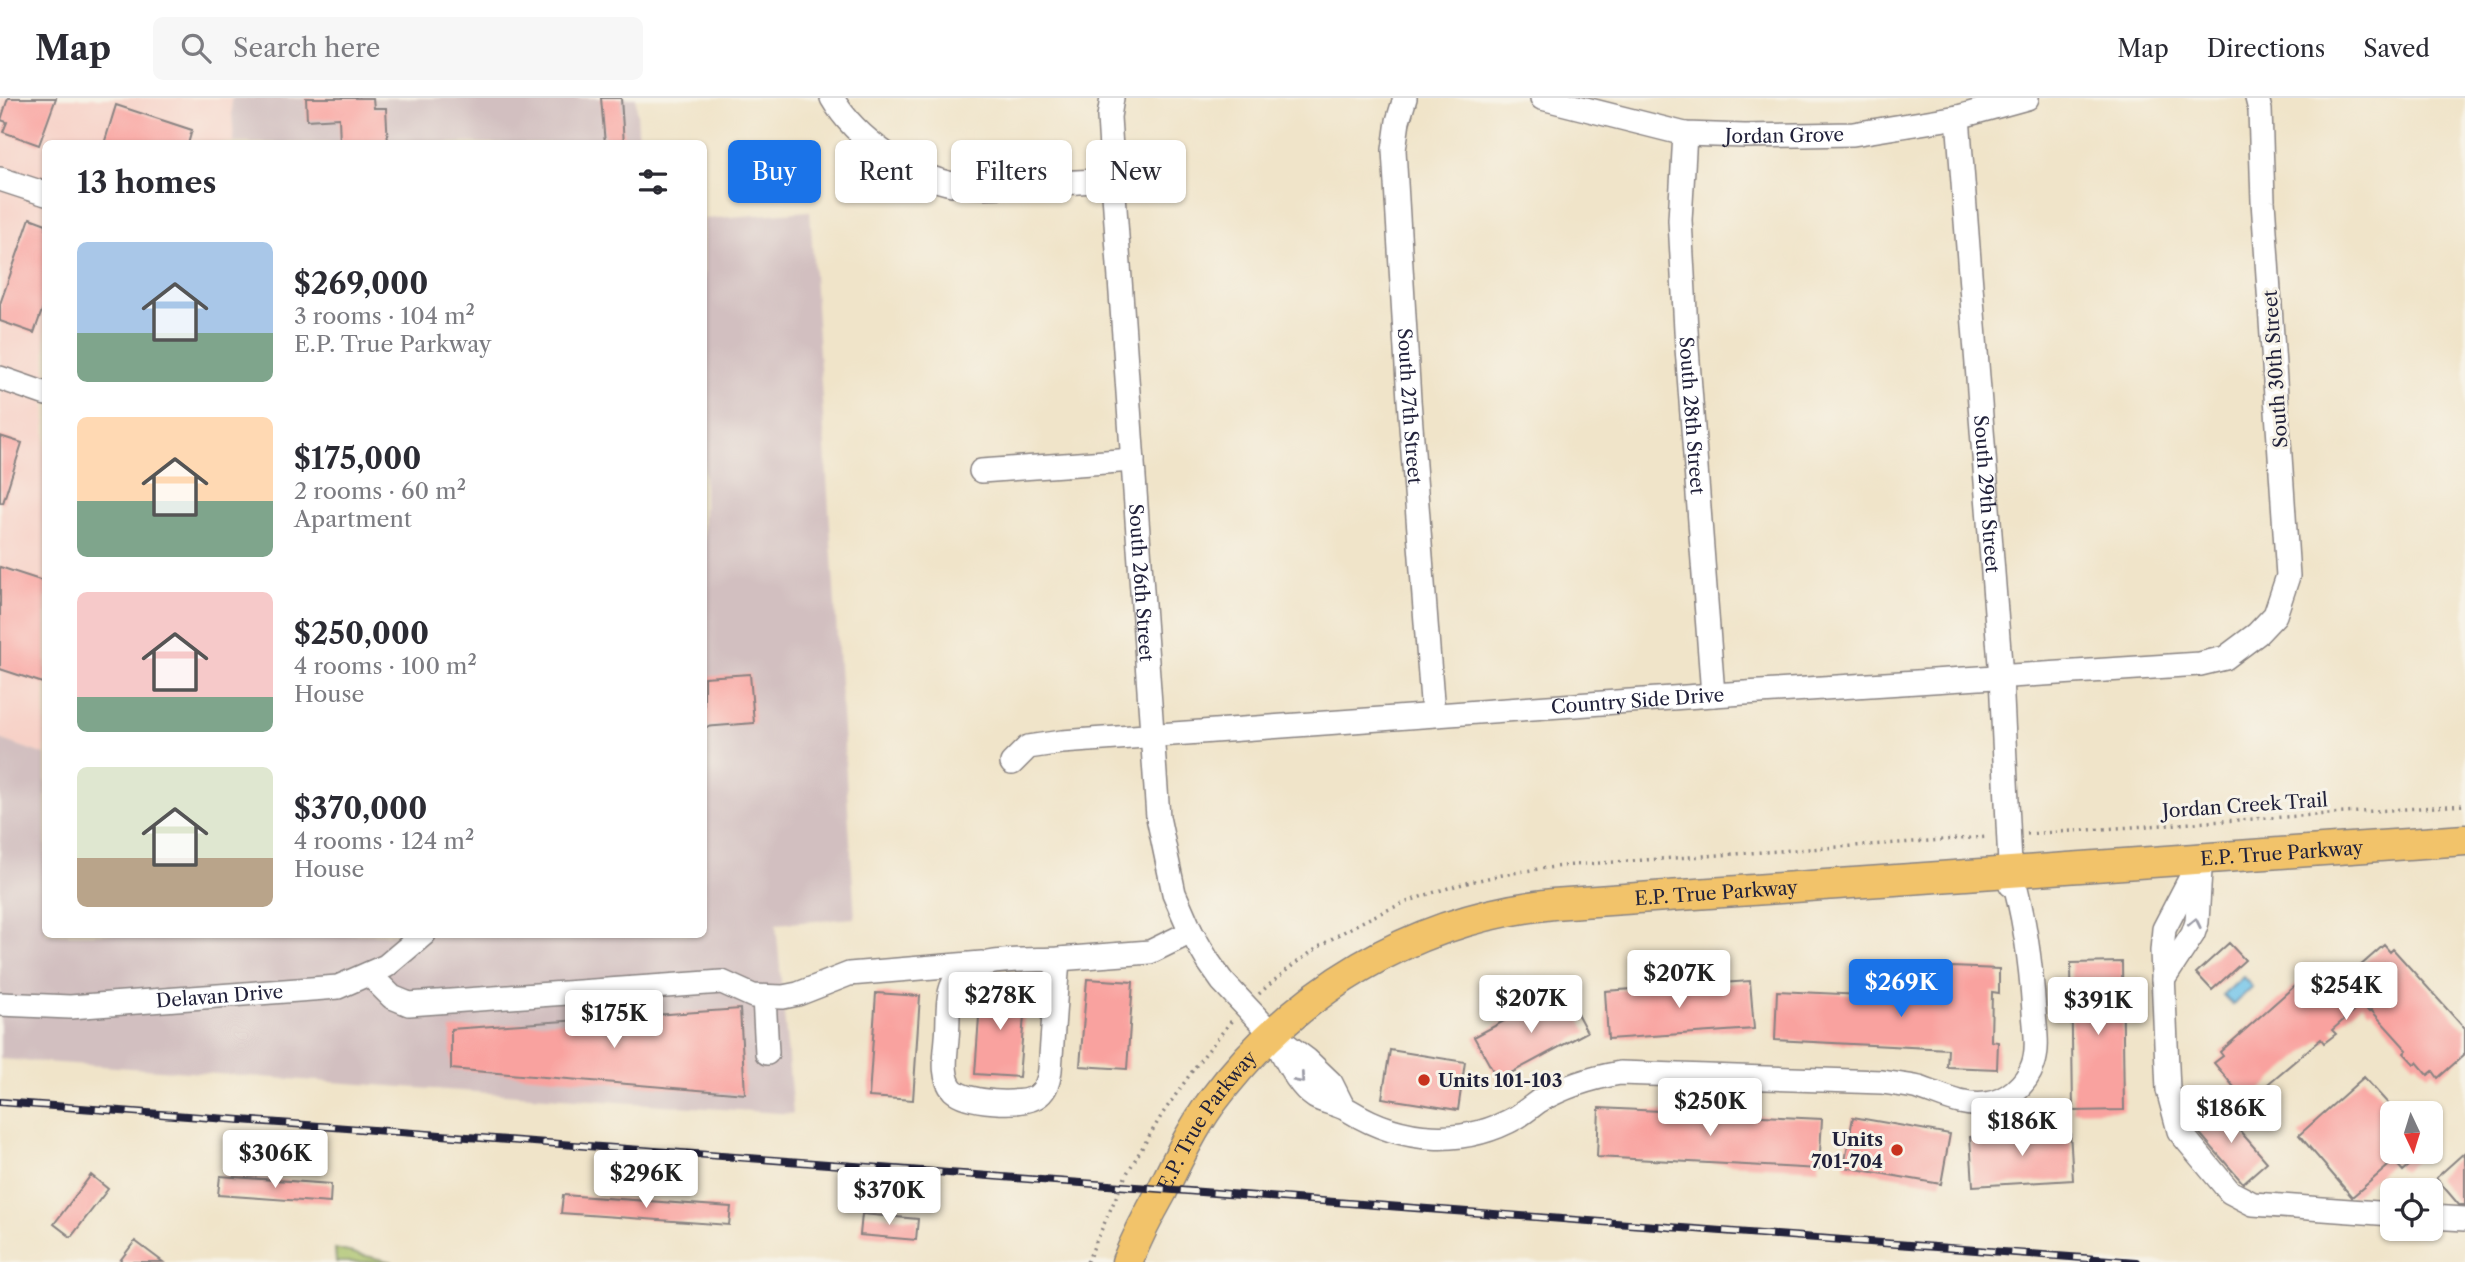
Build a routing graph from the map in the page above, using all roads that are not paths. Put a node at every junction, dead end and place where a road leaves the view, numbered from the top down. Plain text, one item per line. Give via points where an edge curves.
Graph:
1 (831, 98) edge
2 (1112, 98) edge
3 (1405, 98) edge
4 (1542, 98) edge
5 (2027, 98) edge
6 (2257, 98) edge
7 (1958, 117) junction
8 (1685, 134) junction
9 (1110, 140) edge
10 (0, 179) edge
11 (1086, 181) edge
12 (42, 193) edge
13 (1115, 203) edge
14 (0, 378) edge
15 (42, 393) edge
16 (1133, 460) junction
17 (981, 471) dead end
18 (2259, 632) joint
19 (2001, 677) junction
20 (1713, 695) junction
21 (1433, 714) junction
22 (1154, 736) junction
23 (1012, 763) dead end
24 (2465, 840) edge
25 (2201, 858) junction
26 (2011, 870) junction
27 (1191, 932) junction
28 (419, 938) edge
29 (1058, 959) junction
30 (982, 963) junction
31 (369, 974) junction
32 (764, 997) junction
33 (0, 1004) edge
34 (1272, 1034) junction
35 (767, 1053) dead end
36 (1343, 1107) joint
37 (2380, 1213) edge
38 (2443, 1218) edge
39 (2465, 1219) edge
40 (1127, 1262) edge

1 - 11 street via 858,133 887,155 956,185
2 - 9 street, South 26th Street
3 - 21 street, South 27th Street via 1394,150
4 - 8 street, Jordan Grove
5 - 7 street, Jordan Grove
6 - 18 street, South 30th Street via 2288,576 2275,615
7 - 8 street, Jordan Grove via 1853,134
7 - 19 street, South 29th Street
8 - 20 street, South 28th Street via 1680,220
10 - 12 street
13 - 16 street, South 26th Street
14 - 15 street
16 - 17 street
16 - 22 street, South 26th Street
18 - 19 street, Country Side Drive via 2225,658 2200,664
19 - 20 street, Country Side Drive
19 - 26 street, South 29th Street
20 - 21 street, Country Side Drive
21 - 22 street, Country Side Drive
22 - 23 street, Country Side Drive via 1028,747
22 - 27 street, South 26th Street via 1158,817 1174,893
24 - 25 main road, E.P. True Parkway
25 - 26 main road, E.P. True Parkway
25 - 37 street via 2164,929 2168,1090 2179,1131 2230,1192 2253,1204
26 - 34 main road, E.P. True Parkway via 1500,911 1437,930 1369,960
26 - 36 street, South 29th Street via 2011,919 2032,979 2036,1041 2033,1065 2025,1080 2001,1100 1969,1105 1882,1082 1620,1073 1564,1088 1491,1129 1438,1138 1411,1136 1366,1121
27 - 29 street via 1150,952
27 - 34 street, South 26th Street via 1222,981
28 - 31 street, Delavan Drive
29 - 30 street
29 - 30 street via 1048,1084 1039,1096 1011,1102 960,1095 947,1079 952,986 966,968
30 - 32 street via 849,974 798,994
31 - 32 street via 392,997 409,1004 722,982
31 - 33 street, Delavan Drive via 338,987 69,1007
32 - 35 street
34 - 36 street, South 26th Street via 1331,1083
34 - 40 main road, E.P. True Parkway via 1197,1124
38 - 39 street

